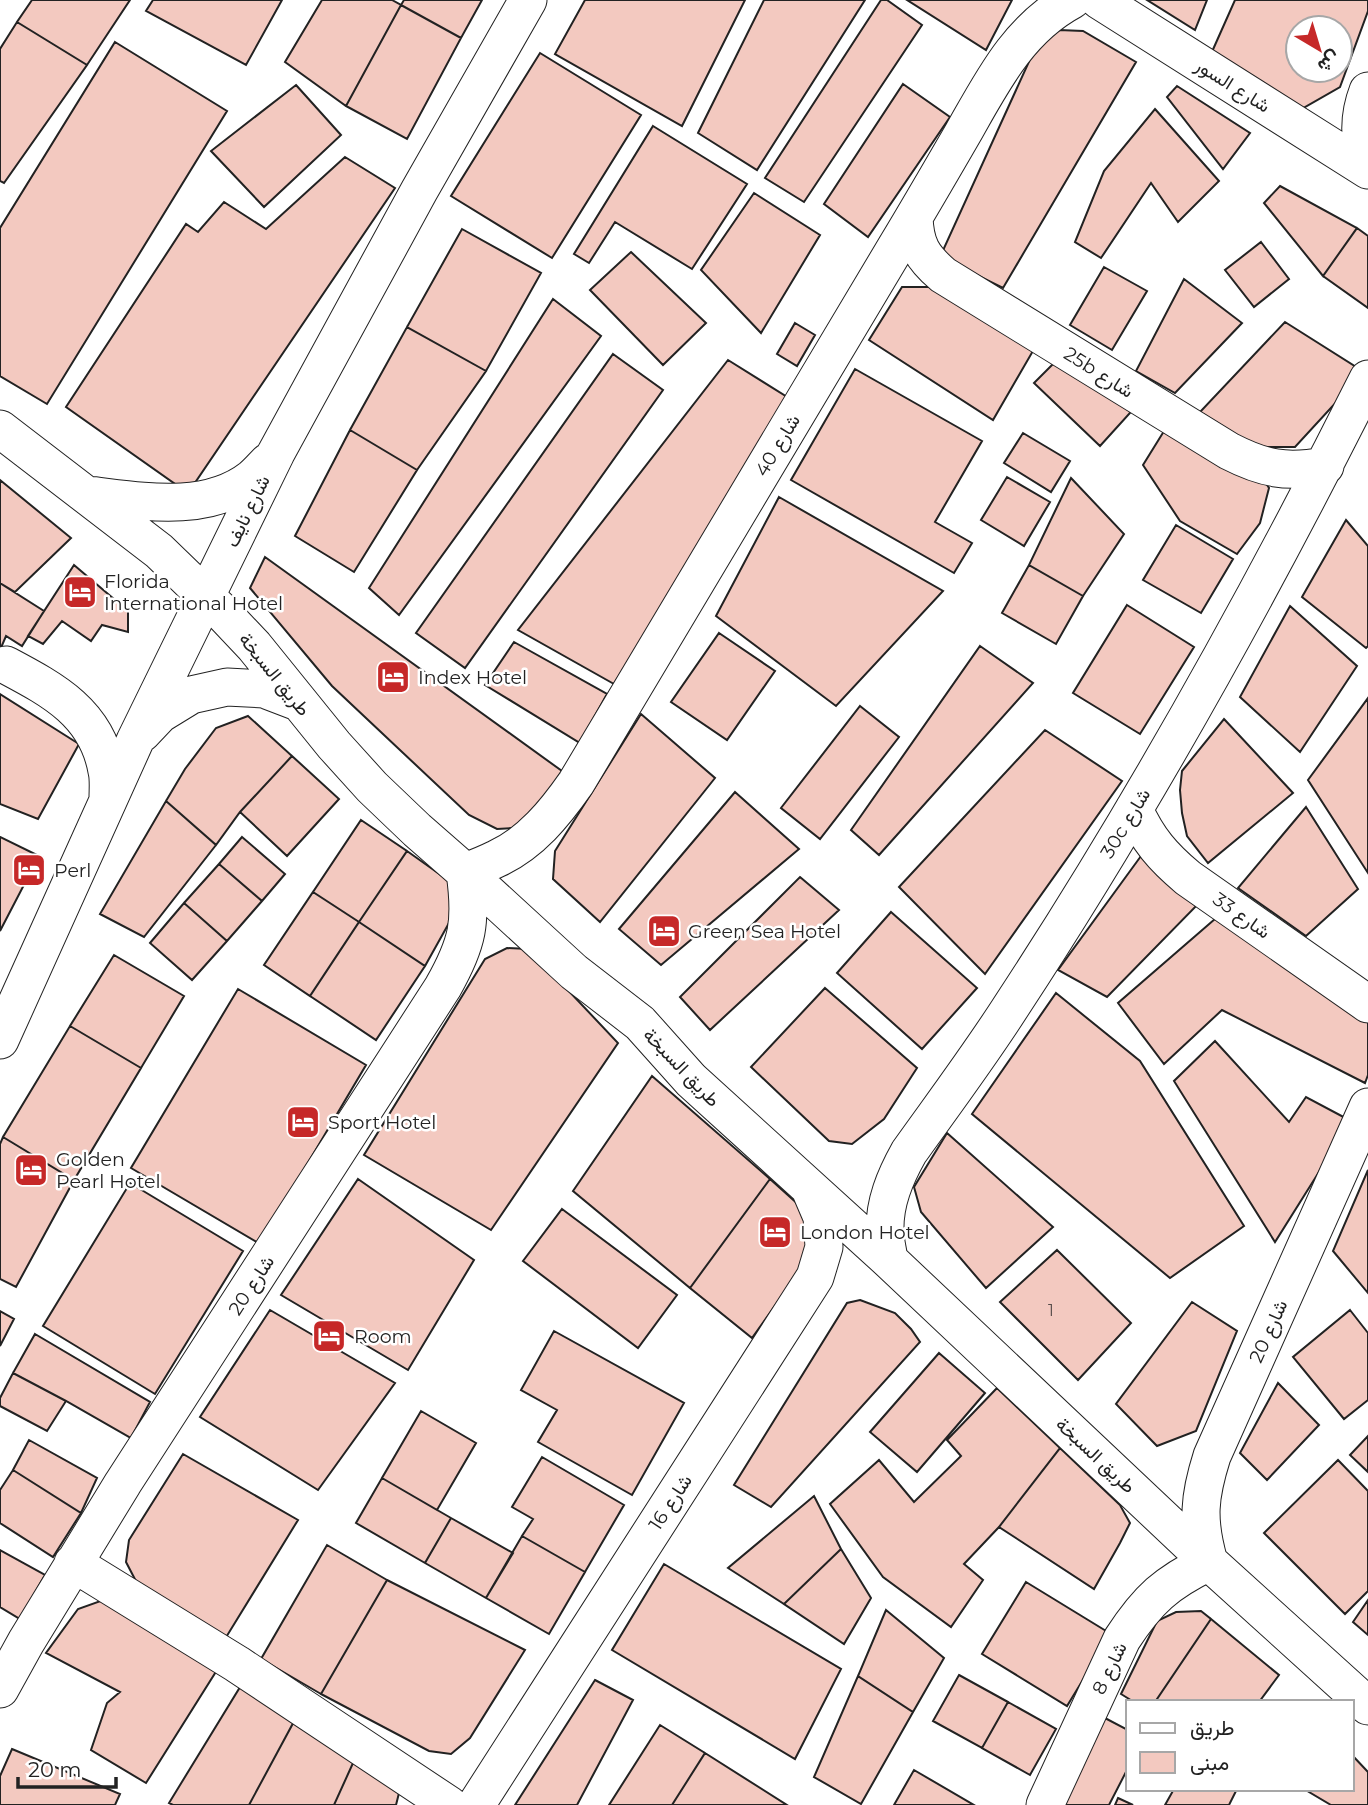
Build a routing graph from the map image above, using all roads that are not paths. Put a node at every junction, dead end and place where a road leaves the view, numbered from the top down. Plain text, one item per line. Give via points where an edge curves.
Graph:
1 (528, 0) edge
2 (1072, 0) edge
3 (1099, 0) edge
4 (1368, 91) edge
5 (1368, 168) edge
6 (914, 217) junction
7 (1368, 379) edge
8 (0, 429) edge
9 (276, 453) junction
10 (1325, 466) junction
11 (87, 495) junction
12 (205, 596) junction
13 (6, 665) dead end
14 (298, 702) junction
15 (135, 741) junction
16 (108, 798) junction
17 (1134, 809) junction
18 (466, 872) junction
19 (1368, 1004) edge
20 (0, 1040) edge
21 (1368, 1107) edge
22 (810, 1189) junction
23 (889, 1260) junction
24 (1209, 1562) junction
25 (73, 1563) junction
26 (3, 1677) edge
27 (1368, 1706) edge
28 (449, 1805) edge
29 (476, 1805) edge
30 (1045, 1805) edge

1 - 9 street, شارع نايف
2 - 6 street, شارع 40 via 1017,44
3 - 5 street, شارع السور
4 - 5 street via 1359,129
6 - 10 street, 25b شارع via 920,250 943,275 1229,451 1276,469 1301,471
6 - 18 street, شارع 40 via 576,783 555,813 529,838 498,859
7 - 10 street, 30c شارع
8 - 11 street, طريق السبخة
9 - 11 street via 252,478 222,495 189,502 153,502
9 - 12 street, شارع نايف
10 - 17 street, 30c شارع
11 - 12 street, طريق السبخة via 159,551
12 - 14 street, طريق السبخة via 254,646
12 - 15 street, شارع نايف
13 - 16 street via 70,703 87,723 100,746
14 - 15 street via 264,689 227,687 191,695 160,714
14 - 18 street, طريق السبخة via 372,786
15 - 16 street, شارع نايف
16 - 20 street, شارع نايف
17 - 19 street, شارع 33 via 1166,860
17 - 23 street, 30c شارع via 1011,1006 895,1177 885,1231
18 - 22 street, طريق السبخة via 574,972 640,1023 691,1080
18 - 25 street, شارع 20 via 470,903 458,961
21 - 24 street, شارع 20 via 1212,1456 1200,1508
22 - 23 street, طريق السبخة
22 - 29 street, شارع 16 via 823,1227 824,1248 815,1277
23 - 24 street, طريق السبخة
24 - 27 street, طريق السبخة
24 - 30 street, شارع 8 via 1182,1575 1138,1614
25 - 26 street, شارع 20
25 - 28 street via 237,1664

